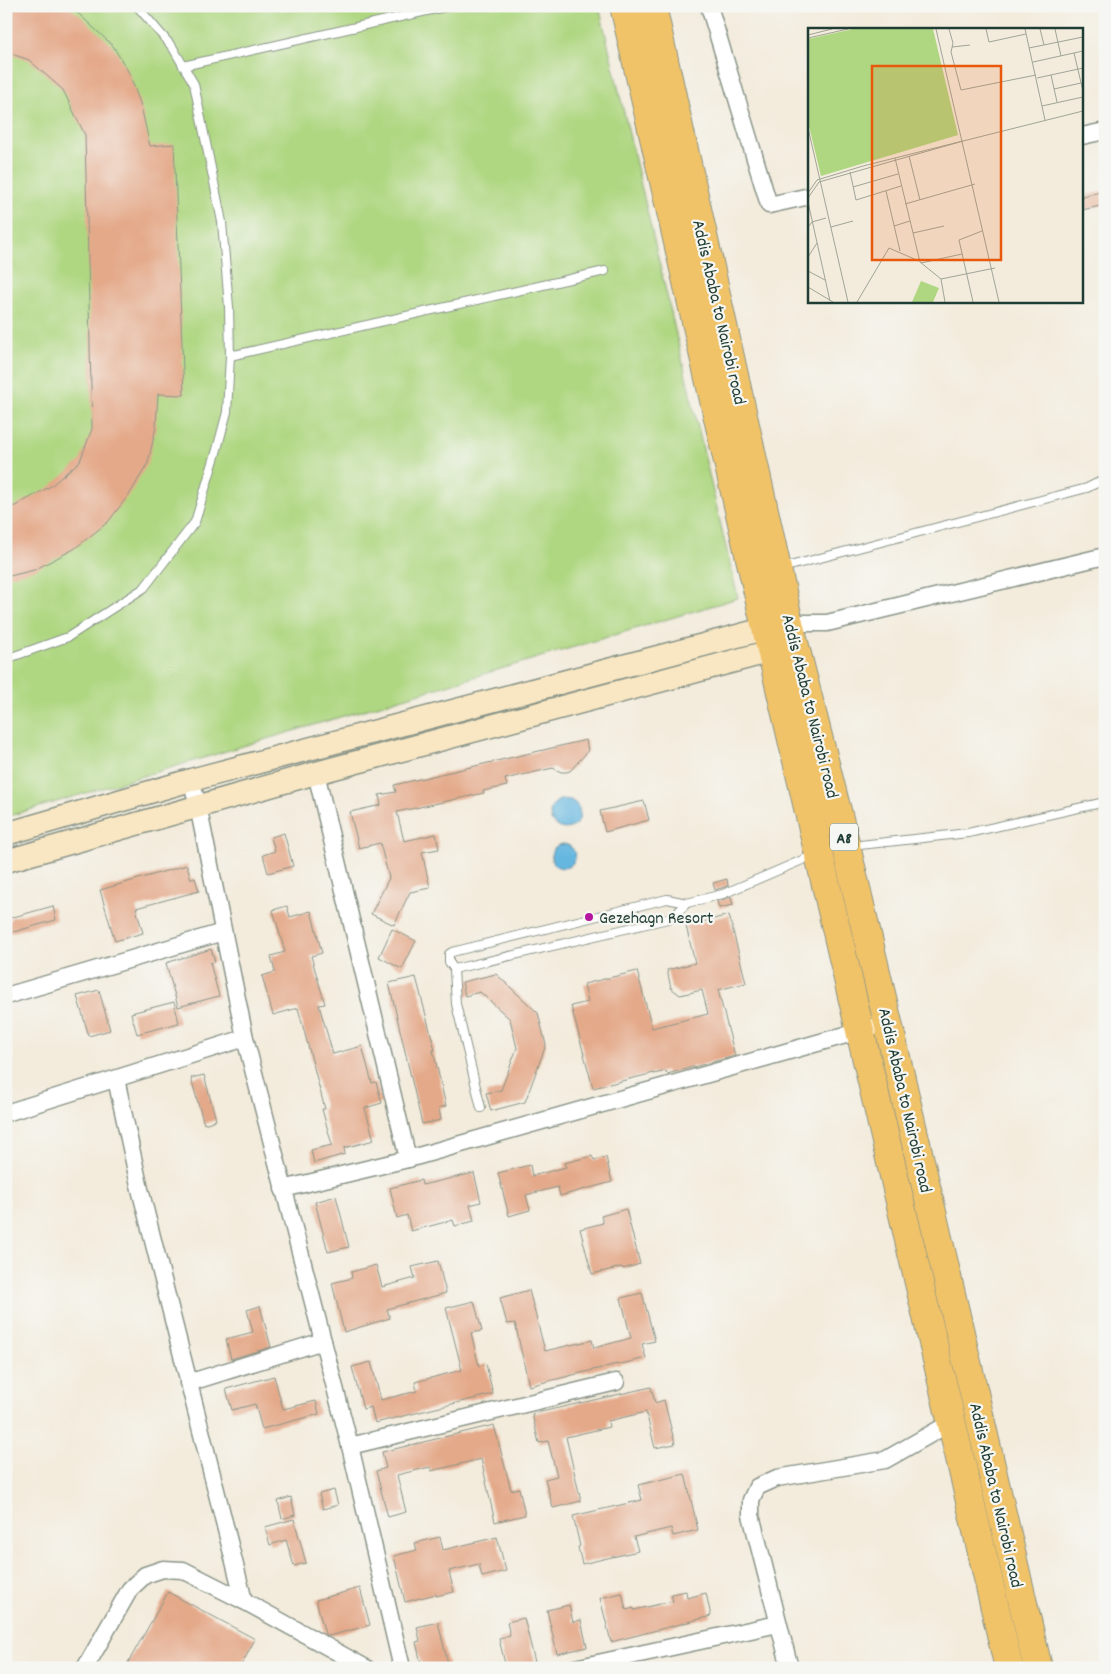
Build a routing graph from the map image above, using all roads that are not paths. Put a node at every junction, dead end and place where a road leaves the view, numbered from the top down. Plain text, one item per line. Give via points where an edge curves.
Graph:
1 (138, 6) edge
2 (449, 6) edge
3 (624, 6) edge
4 (652, 6) edge
5 (710, 6) edge
6 (183, 66) junction
7 (1105, 131) edge
8 (1084, 136) edge
9 (808, 196) edge
10 (605, 272) dead end
11 (230, 356) junction
12 (1105, 479) edge
13 (1105, 556) edge
14 (777, 570) junction
15 (780, 637) junction
16 (6, 659) edge
17 (316, 773) junction
18 (192, 780) junction
19 (1105, 802) edge
20 (198, 806) junction
21 (6, 834) edge
22 (846, 846) junction
23 (818, 854) junction
24 (6, 860) edge
25 (687, 903) junction
26 (223, 932) junction
27 (454, 969) junction
28 (6, 996) edge
29 (888, 1023) junction
30 (860, 1030) junction
31 (245, 1038) junction
32 (116, 1079) junction
33 (481, 1108) dead end
34 (6, 1113) edge
35 (408, 1159) junction
36 (283, 1189) junction
37 (322, 1340) junction
38 (616, 1382) dead end
39 (188, 1383) junction
40 (952, 1422) junction
41 (350, 1446) junction
42 (244, 1601) junction
43 (778, 1624) junction
44 (85, 1668) edge
45 (366, 1668) edge
46 (402, 1668) edge
47 (576, 1668) edge
48 (790, 1668) edge
49 (1009, 1668) edge
50 (1038, 1668) edge

1 - 6 lane via 173,48
2 - 6 lane
3 - 15 highway, Addis Ababa to Nairobi road / A8
4 - 14 highway, Addis Ababa to Nairobi road / A8
5 - 9 street via 769,205
6 - 11 lane via 194,84 222,222
7 - 8 street
10 - 11 lane
11 - 16 lane via 227,412 195,522 144,588 68,637
12 - 14 lane via 1087,488
13 - 15 street
14 - 15 highway, Addis Ababa to Nairobi road / A8
15 - 17 street
15 - 18 street
15 - 22 highway, Addis Ababa to Nairobi road / A8
15 - 23 highway, Addis Ababa to Nairobi road / A8
17 - 20 street
17 - 35 street
18 - 20 street
18 - 21 street
19 - 22 lane via 968,833
20 - 24 street
20 - 26 street
22 - 29 highway, Addis Ababa to Nairobi road / A8
23 - 25 lane via 723,894
23 - 30 highway, Addis Ababa to Nairobi road / A8
25 - 27 lane via 672,918
25 - 27 lane via 667,899 452,952 448,962
26 - 28 street
26 - 31 street
27 - 33 lane via 456,1004
29 - 30 street
29 - 50 highway, Addis Ababa to Nairobi road / A8
30 - 35 street
30 - 40 highway, Addis Ababa to Nairobi road / A8
31 - 32 street
31 - 36 street
32 - 34 street
32 - 39 street
35 - 36 street
36 - 37 street
37 - 39 street
37 - 41 street
38 - 41 street
39 - 42 street
40 - 43 street via 885,1460 777,1478 757,1488 751,1500 751,1515
40 - 49 highway, Addis Ababa to Nairobi road / A8
41 - 46 street
42 - 44 street via 182,1570 162,1569 145,1575 130,1589
42 - 45 street
43 - 47 street
43 - 48 street

